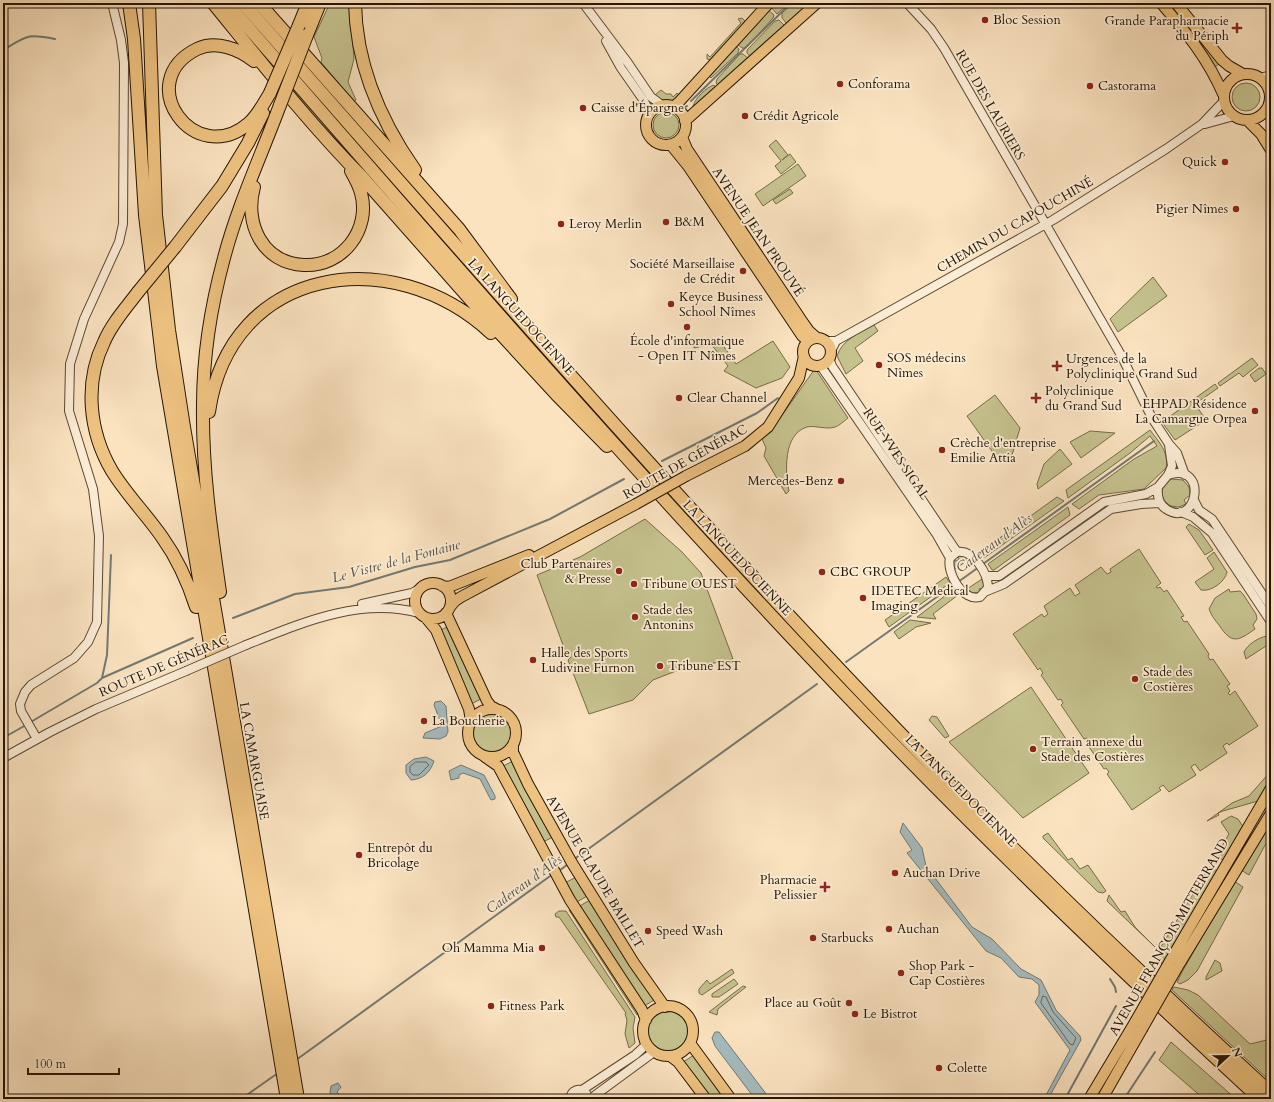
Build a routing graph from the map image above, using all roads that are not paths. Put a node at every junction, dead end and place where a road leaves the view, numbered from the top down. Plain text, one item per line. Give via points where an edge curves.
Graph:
1 (112, 3) edge
2 (129, 3) edge
3 (149, 3) edge
4 (213, 3) edge
5 (227, 3) edge
6 (243, 3) edge
7 (259, 3) edge
8 (308, 3) edge
9 (320, 3) edge
10 (355, 3) edge
11 (583, 3) edge
12 (769, 3) edge
13 (817, 3) edge
14 (907, 3) edge
15 (1162, 3) edge
16 (1176, 3) edge
17 (595, 21) junction
18 (268, 72) junction
19 (1243, 74) junction
20 (1271, 75) edge
21 (1260, 78) junction
22 (270, 93) junction
23 (1270, 93) edge
24 (1224, 97) junction
25 (668, 106) junction
26 (1270, 110) edge
27 (650, 113) junction
28 (1234, 116) junction
29 (685, 121) junction
30 (1248, 121) junction
31 (1202, 124) junction
32 (682, 137) junction
33 (671, 145) junction
34 (1271, 150) edge
35 (262, 153) junction
36 (340, 154) junction
37 (723, 210) junction
38 (1045, 224) junction
39 (459, 229) junction
40 (822, 340) junction
41 (830, 355) junction
42 (804, 356) junction
43 (817, 365) junction
44 (799, 378) junction
45 (585, 392) junction
46 (556, 394) junction
47 (1169, 444) junction
48 (204, 457) junction
49 (1168, 475) junction
50 (1186, 476) junction
51 (1158, 487) junction
52 (1194, 500) junction
53 (1160, 503) junction
54 (1181, 512) junction
55 (677, 513) junction
56 (561, 544) junction
57 (957, 552) junction
58 (950, 558) junction
59 (986, 576) junction
60 (442, 586) junction
61 (419, 589) junction
62 (987, 591) junction
63 (1271, 607) edge
64 (448, 610) junction
65 (342, 612) junction
66 (423, 616) junction
67 (1271, 622) edge
68 (226, 680) junction
69 (500, 711) junction
70 (471, 721) junction
71 (37, 739) junction
72 (513, 746) junction
73 (485, 757) junction
74 (3, 758) edge
75 (1271, 788) edge
76 (1271, 813) edge
77 (257, 930) junction
78 (1174, 964) junction
79 (665, 1007) junction
80 (646, 1020) junction
81 (1138, 1025) junction
82 (690, 1043) junction
83 (650, 1048) junction
84 (283, 1049) junction
85 (670, 1056) junction
86 (582, 1090) junction
87 (1271, 1092) edge
88 (287, 1099) edge
89 (298, 1099) edge
90 (570, 1099) edge
91 (589, 1099) edge
92 (706, 1099) edge
93 (731, 1099) edge
94 (1089, 1099) edge
95 (1102, 1099) edge
96 (1260, 1099) edge

1 - 71 street via 124,63 123,224 119,242 84,319 70,364 69,411 93,489 99,536 97,622 88,642 74,658 31,685 25,692 20,704
2 - 77 highway via 134,39 145,215 163,366
3 - 68 highway, LA CAMARGUAISE via 156,215 169,330
4 - 18 highway
5 - 55 highway, LA LANGUEDOCIENNE
6 - 45 highway, LA LANGUEDOCIENNE
7 - 39 highway
8 - 22 highway, bridge
9 - 35 highway, bridge
10 - 39 highway via 358,40 365,69 383,118 405,155
11 - 17 street
12 - 25 main road via 679,102
13 - 29 main road
14 - 38 street, RUE DES LAURIERS via 931,29 944,48
15 - 24 main road via 1202,53 1216,75
16 - 19 main road via 1222,60
17 - 25 street via 651,97
17 - 27 street
18 - 22 highway via 236,49 222,46 201,47 190,52 176,67 169,84 170,104 182,123 193,130 215,136 228,135 250,122
18 - 36 highway
19 - 21 main road via 1252,74
19 - 24 main road via 1227,84
20 - 21 street
21 - 23 main road
22 - 77 highway, bridge via 262,116 235,166 208,205 110,331 98,356 92,393 94,421 100,445 113,471 169,547 192,593 200,621 231,806
23 - 26 main road
24 - 28 main road via 1227,109
24 - 31 street, CHEMIN DU CAPOUCHINÉ
25 - 27 main road
25 - 29 main road via 683,115
26 - 30 main road
27 - 33 main road via 646,125 650,137 659,144
28 - 30 main road
28 - 31 street, CHEMIN DU CAPOUCHINÉ
29 - 32 main road
30 - 34 main road via 1261,134
31 - 38 street, CHEMIN DU CAPOUCHINÉ
32 - 33 main road
32 - 37 main road, AVENUE JEAN PROUVÉ
33 - 37 main road, AVENUE JEAN PROUVÉ
35 - 36 highway via 251,197 250,214 254,228 260,240 274,254 292,263 305,265 336,257 352,243 359,230 363,210 362,194
35 - 48 highway via 231,234 213,307 204,382
36 - 46 highway
37 - 40 main road, AVENUE JEAN PROUVÉ via 802,336
38 - 40 street, CHEMIN DU CAPOUCHINÉ
38 - 47 street, RUE DES LAURIERS via 1121,355 1152,418
39 - 45 highway
40 - 41 main road
40 - 42 main road via 804,348
41 - 43 main road
41 - 57 street, RUE YVES SIGAL via 832,366
42 - 43 main road via 810,363
42 - 44 main road, ROUTE DE GÉNÉRAC
43 - 44 main road, ROUTE DE GÉNÉRAC
43 - 58 street, RUE YVES SIGAL via 937,535
44 - 56 main road, ROUTE DE GÉNÉRAC, bridge via 768,427 745,446
45 - 87 highway, LA LANGUEDOCIENNE via 769,594 969,804
46 - 48 highway via 477,320 435,295 400,283 381,280 325,283 292,294 271,305 251,321 232,344 214,385
46 - 55 highway via 626,466
47 - 49 street via 1172,466
47 - 50 street, RUE DES LAURIERS via 1177,453
48 - 68 highway via 224,625
49 - 50 street via 1177,473
49 - 51 street
50 - 52 street via 1194,483
51 - 53 street
51 - 59 street via 1146,494 1104,502 999,576
52 - 54 street
52 - 63 street via 1199,510 1212,519
53 - 54 street via 1169,511
53 - 62 street, RUE YVES SIGAL via 1111,509 1004,584
54 - 67 street via 1193,517 1212,533
55 - 96 highway, LA LANGUEDOCIENNE via 934,786 1101,950
56 - 60 main road, ROUTE DE GÉNÉRAC via 449,587
56 - 64 main road, ROUTE DE GÉNÉRAC via 455,601
57 - 58 street
57 - 59 street via 966,552 972,556
58 - 62 street, RUE YVES SIGAL via 948,568 964,593 976,598
59 - 62 street
60 - 61 main road via 432,583
60 - 64 main road via 450,595
61 - 65 street, ROUTE DE GÉNÉRAC
61 - 66 main road via 415,604
64 - 66 main road via 437,618
64 - 69 main road via 487,700
65 - 66 street, ROUTE DE GÉNÉRAC via 388,607
65 - 71 street, ROUTE DE GÉNÉRAC, bridge via 294,626 246,645 96,709
66 - 70 main road via 436,630 471,714
68 - 84 highway, LA CAMARGUAISE
69 - 70 main road via 486,710
69 - 72 main road via 514,724 516,736
70 - 73 main road via 468,730 469,742 475,751
71 - 74 street, ROUTE DE GÉNÉRAC
72 - 73 main road via 503,755
72 - 79 main road, AVENUE CLAUDE BAILLET via 513,752 528,784 564,850 634,963
73 - 80 main road via 498,766 548,862
75 - 78 main road, AVENUE FRANÇOIS MITTERRAND
76 - 78 main road, AVENUE FRANÇOIS MITTERRAND
77 - 84 highway, LA CAMARGUAISE
78 - 81 main road, AVENUE FRANÇOIS MITTERRAND, bridge
79 - 80 main road via 656,1009
79 - 82 main road via 680,1010 689,1018 692,1032
80 - 83 main road via 643,1031
81 - 94 main road, AVENUE FRANÇOIS MITTERRAND
81 - 95 main road, AVENUE FRANÇOIS MITTERRAND
82 - 85 main road via 682,1052
82 - 93 main road
83 - 85 main road
83 - 86 street
83 - 91 street
84 - 88 highway, LA CAMARGUAISE
84 - 89 highway, LA CAMARGUAISE via 294,1076
85 - 92 main road via 678,1062
86 - 90 street via 574,1091
86 - 91 street via 587,1093

